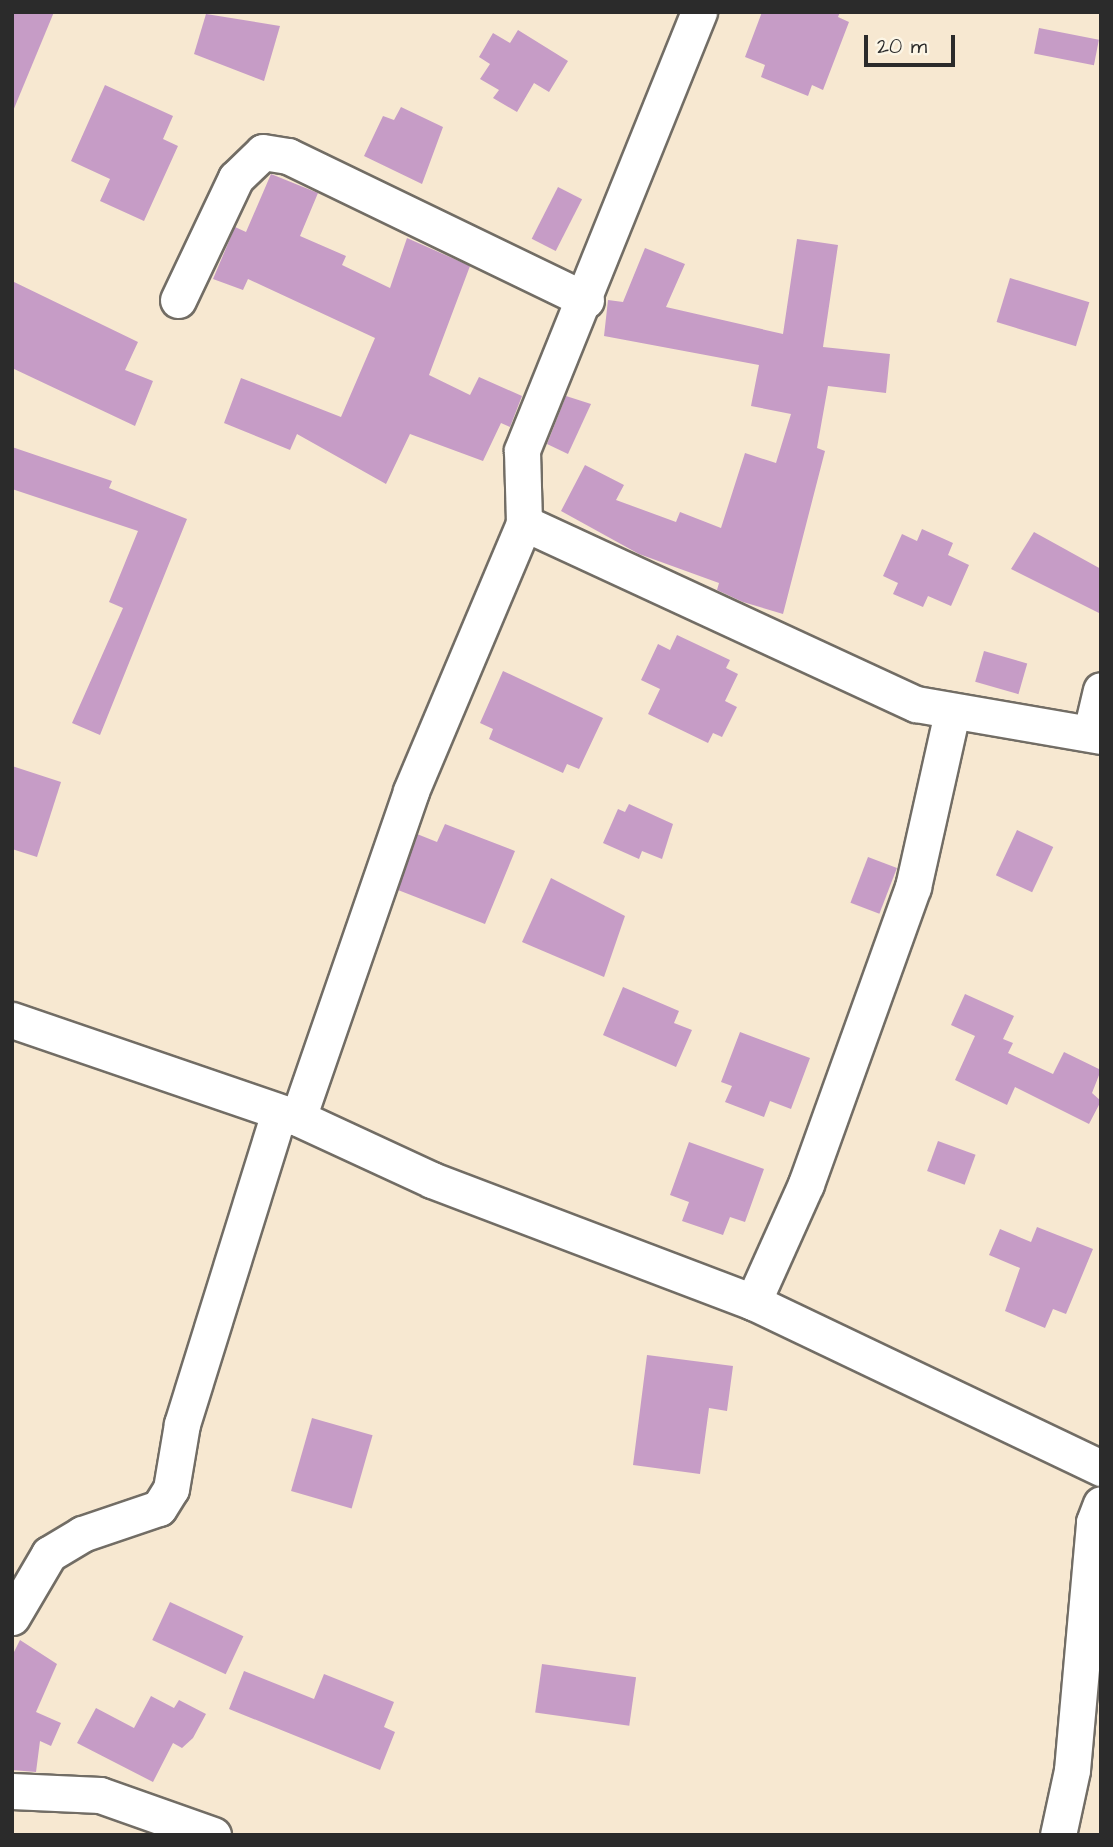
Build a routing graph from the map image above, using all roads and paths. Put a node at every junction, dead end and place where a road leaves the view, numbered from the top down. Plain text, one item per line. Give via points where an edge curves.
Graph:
1 (699, 12) edge
2 (178, 300) dead end
3 (586, 300) junction
4 (524, 523) junction
5 (1101, 690) edge
6 (951, 713) junction
7 (1096, 734) edge
8 (12, 1020) edge
9 (288, 1116) junction
10 (753, 1302) junction
11 (1101, 1468) edge
12 (1098, 1516) edge
13 (12, 1617) edge
14 (12, 1791) edge
15 (213, 1835) edge
16 (1058, 1835) edge

1 - 3 street
2 - 3 street via 236,178 263,152 288,156
3 - 4 street via 523,451
4 - 6 street via 858,680
4 - 9 street via 411,791
5 - 7 street
6 - 7 street
6 - 10 street via 913,887 806,1184
8 - 9 street
9 - 10 street via 432,1180
9 - 13 street via 183,1424 171,1489 159,1508 82,1534 50,1554
10 - 11 street
12 - 16 street via 1073,1758
14 - 15 street via 100,1795

